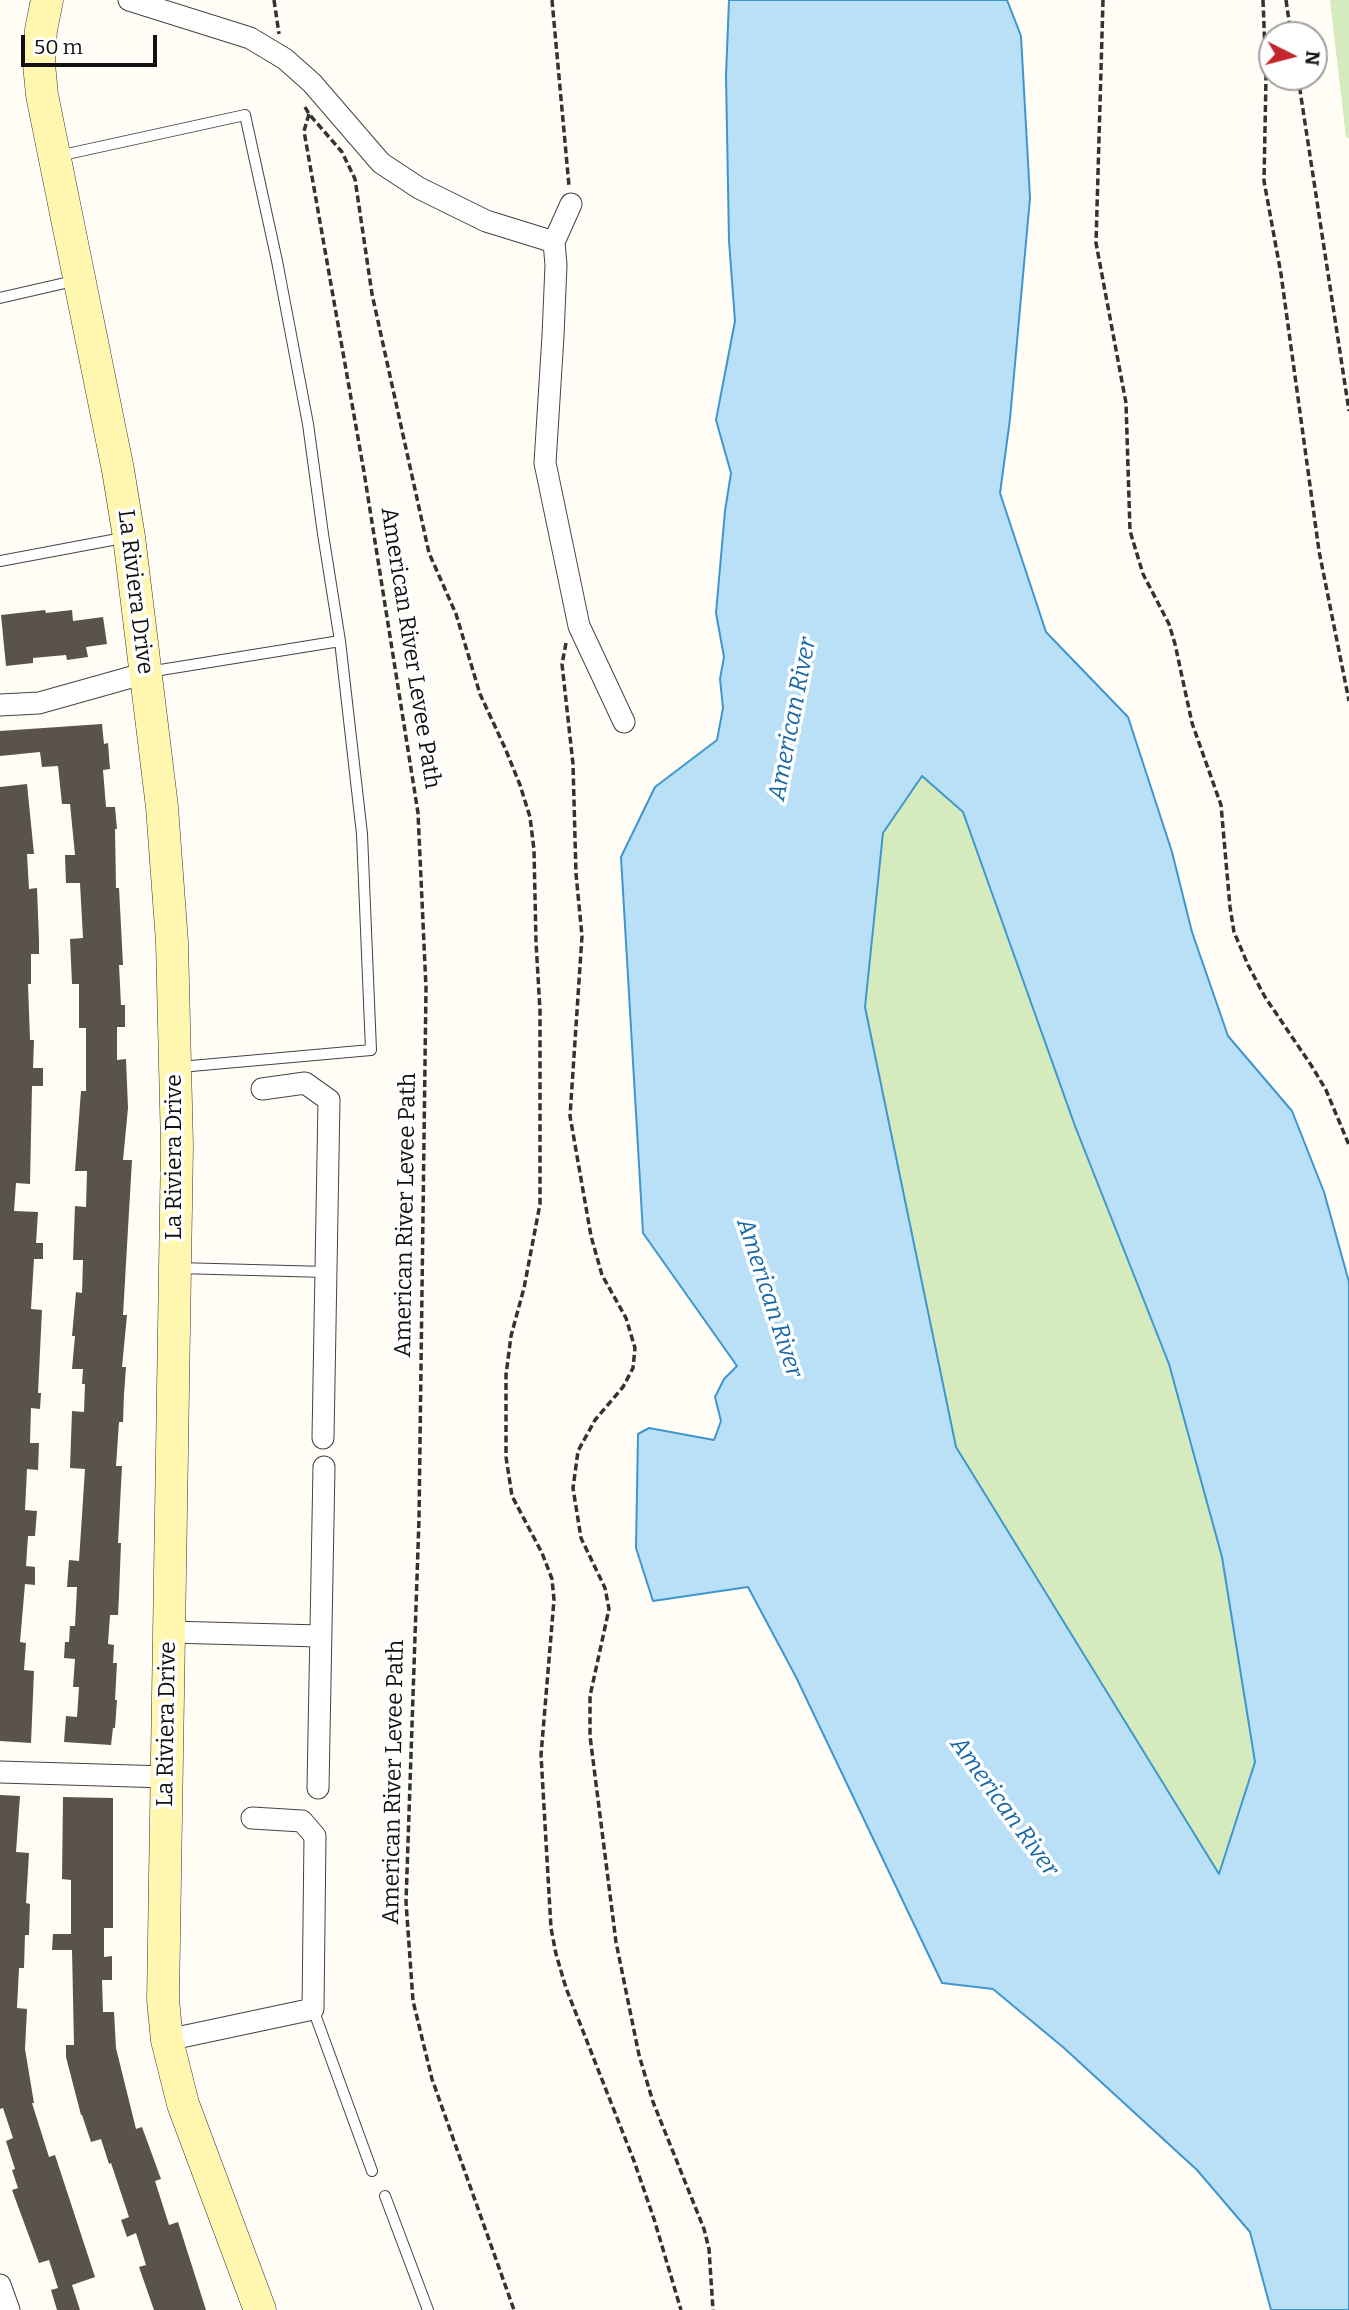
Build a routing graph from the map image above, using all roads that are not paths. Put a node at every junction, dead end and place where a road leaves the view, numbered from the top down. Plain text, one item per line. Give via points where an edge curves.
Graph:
1 (47, 0) edge
2 (129, 0) edge
3 (55, 157) junction
4 (571, 204) road end
5 (554, 242) junction
6 (80, 280) junction
7 (0, 298) edge
8 (129, 537) junction
9 (0, 561) edge
10 (340, 641) junction
11 (146, 673) junction
12 (0, 705) edge
13 (624, 722) dead end
14 (176, 1067) junction
15 (261, 1089) dead end
16 (175, 1268) junction
17 (326, 1272) junction
18 (323, 1438) dead end
19 (324, 1466) dead end
20 (169, 1632) junction
21 (320, 1636) junction
22 (0, 1772) edge
23 (166, 1777) junction
24 (318, 1788) dead end
25 (252, 1818) dead end
26 (313, 2009) junction
27 (167, 2040) junction
28 (372, 2171) dead end
29 (385, 2196) dead end
30 (0, 2285) edge
31 (9, 2310) edge
32 (260, 2310) edge
33 (428, 2310) edge

1 - 3 street, La Riviera Drive via 40,80
2 - 5 street via 250,38 285,59 312,83 381,163 419,188 486,221
3 - 6 street, La Riviera Drive
3 - 10 lane via 245,115 308,424
4 - 5 street
5 - 13 street via 545,463 579,626
6 - 7 lane
6 - 8 street, La Riviera Drive
8 - 9 lane
8 - 11 street, La Riviera Drive
10 - 11 lane
10 - 14 lane via 362,834 371,1050
11 - 12 street via 39,703
11 - 14 street, La Riviera Drive via 162,807
14 - 16 street, La Riviera Drive
15 - 17 street via 305,1083 329,1100
16 - 17 lane
16 - 20 street, La Riviera Drive
17 - 18 street
19 - 21 street
20 - 21 street
20 - 23 street, La Riviera Drive
21 - 24 street
22 - 23 street
23 - 27 street, La Riviera Drive via 163,2000
25 - 26 street via 302,1821 315,1836
26 - 27 street
26 - 28 lane
27 - 32 street, La Riviera Drive via 183,2104
29 - 33 lane
30 - 31 street

